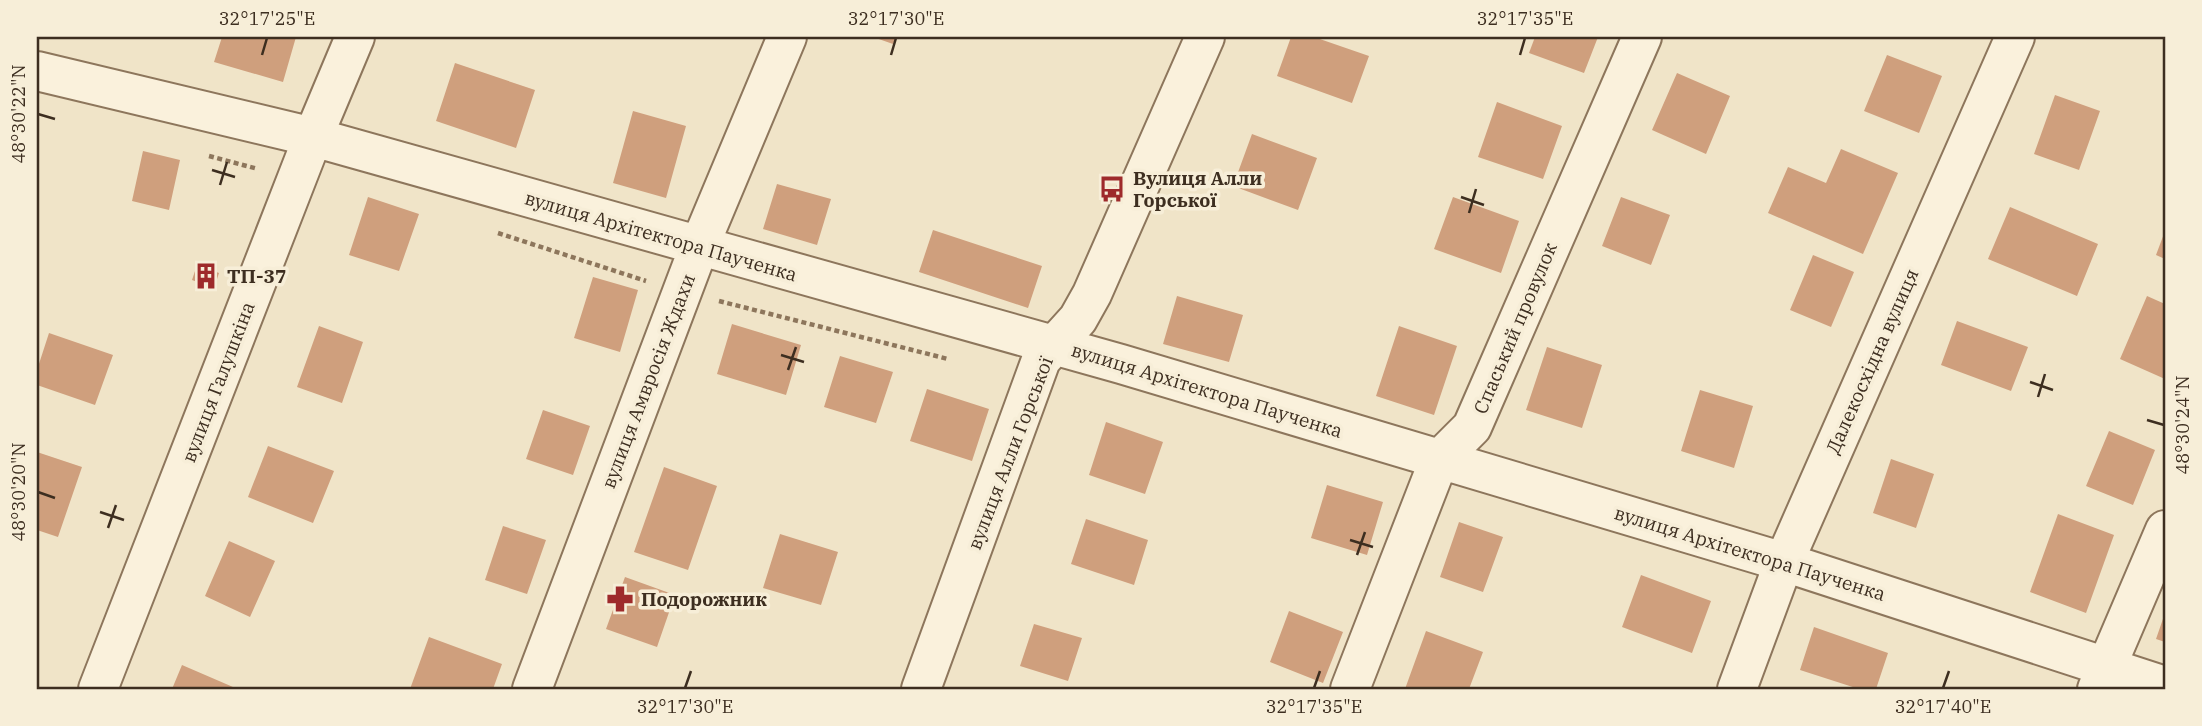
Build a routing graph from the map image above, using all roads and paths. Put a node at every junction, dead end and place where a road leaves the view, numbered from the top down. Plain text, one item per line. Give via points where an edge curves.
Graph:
1 (355, 37) edge
2 (787, 37) edge
3 (1205, 37) edge
4 (1642, 37) edge
5 (2015, 37) edge
6 (37, 71) edge
7 (313, 138) junction
8 (206, 155) dead end
9 (297, 179) junction
10 (496, 232) dead end
11 (699, 247) junction
12 (682, 292) junction
13 (1053, 344) junction
14 (952, 360) dead end
15 (1439, 460) junction
16 (2165, 530) edge
17 (1784, 562) junction
18 (2101, 678) edge
19 (2165, 686) edge
20 (98, 689) edge
21 (532, 689) edge
22 (922, 689) edge
23 (1350, 689) edge
24 (1737, 689) edge

1 - 7 street, вулиця Галушкіна
2 - 11 street, вулиця Амвросія Ждахи
3 - 13 street, вулиця Алли Горської via 1092,294 1078,319
4 - 15 street, Спаський провулок via 1472,428
5 - 17 street, Далекосхідна вулиця
6 - 7 street, вулиця Архітектора Паученка
7 - 9 street, вулиця Галушкіна
7 - 11 street, вулиця Архітектора Паученка
8 - 9 path
9 - 20 street, вулиця Галушкіна
10 - 12 path
11 - 12 street, вулиця Амвросія Ждахи
11 - 13 street, вулиця Архітектора Паученка
12 - 14 path
12 - 21 street, вулиця Амвросія Ждахи
13 - 15 street, вулиця Архітектора Паученка
13 - 22 street, вулиця Алли Горської via 1041,360
15 - 17 street, вулиця Архітектора Паученка
15 - 23 street, Спаський провулок
16 - 18 street
17 - 18 street, вулиця Архітектора Паученка
17 - 24 street, Далекосхідна вулиця
18 - 19 street, вулиця Архітектора Паученка

